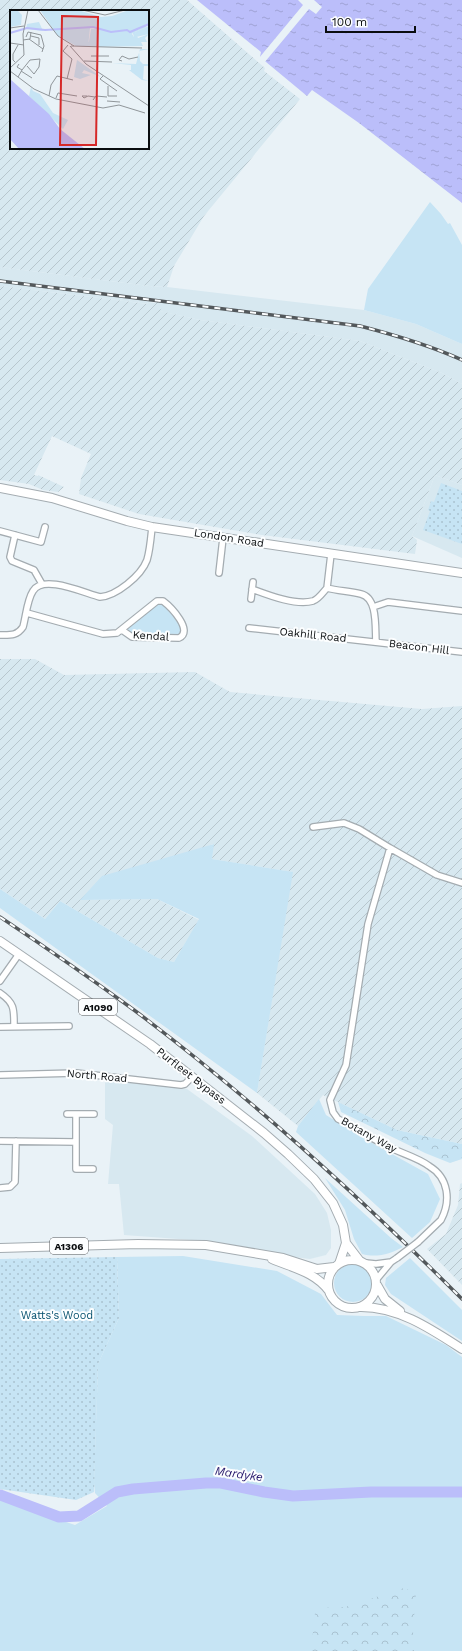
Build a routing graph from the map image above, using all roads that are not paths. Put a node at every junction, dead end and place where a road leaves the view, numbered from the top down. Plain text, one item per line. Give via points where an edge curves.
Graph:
1 (0, 488) edge
2 (152, 526) junction
3 (45, 527) dead end
4 (0, 531) edge
5 (15, 535) junction
6 (223, 538) junction
7 (331, 554) junction
8 (462, 572) edge
9 (219, 573) dead end
10 (253, 582) dead end
11 (42, 584) junction
12 (327, 588) junction
13 (252, 589) junction
14 (250, 599) dead end
15 (373, 607) junction
16 (462, 611) edge
17 (27, 613) junction
18 (250, 628) dead end
19 (122, 630) junction
20 (0, 635) edge
21 (376, 642) junction
22 (462, 652) edge
23 (313, 827) dead end
24 (390, 848) junction
25 (462, 883) edge
26 (0, 941) edge
27 (19, 954) junction
28 (0, 981) edge
29 (0, 993) edge
30 (69, 1026) dead end
31 (0, 1027) edge
32 (14, 1027) junction
33 (0, 1075) edge
34 (192, 1078) junction
35 (67, 1114) dead end
36 (76, 1114) junction
37 (94, 1114) dead end
38 (0, 1141) edge
39 (16, 1141) junction
40 (76, 1142) junction
41 (93, 1169) dead end
42 (0, 1188) edge
43 (346, 1243) junction
44 (0, 1248) edge
45 (261, 1255) junction
46 (362, 1262) junction
47 (391, 1262) junction
48 (336, 1266) junction
49 (377, 1282) junction
50 (330, 1294) junction
51 (360, 1307) junction
52 (411, 1319) junction
53 (462, 1348) edge

1 - 2 main road, London Road via 52,498
2 - 6 main road, London Road
2 - 11 street via 146,561 136,576 112,594 100,597 48,583
3 - 5 street via 41,542
4 - 5 street
5 - 11 street via 10,557 12,561 34,570
6 - 7 main road, London Road
6 - 9 street
7 - 8 main road, London Road
7 - 12 street
10 - 13 street
11 - 17 street via 32,592
12 - 13 street via 319,598 304,602 281,599
12 - 15 street via 363,594
13 - 14 street
15 - 16 street via 388,602
15 - 21 street
17 - 19 street, Kendal via 103,634 114,634
17 - 20 street via 20,632 15,635
18 - 21 street, Oakhill Road
19 - 19 street, Kendal via 157,601 163,601 180,620 185,631 179,638 129,636
21 - 22 street, Beacon Hill
23 - 24 street via 344,823
24 - 25 street via 437,875
24 - 47 street, Botany Way, bridge via 368,924 346,1065 330,1100 333,1112 338,1118 386,1146 429,1166 446,1186 444,1216 418,1242
26 - 27 main road, Purfleet Bypass / A1090
27 - 28 street
27 - 34 main road, Purfleet Bypass / A1090 via 150,1044
29 - 32 street via 9,999 14,1009
30 - 32 street
31 - 32 street
33 - 34 street, North Road via 76,1073 180,1085
34 - 43 main road, Purfleet Bypass / A1090 via 264,1133 314,1179 336,1208 343,1225
35 - 36 street
36 - 37 street
36 - 40 street
38 - 39 street
39 - 40 street
39 - 42 street via 15,1182 10,1187
40 - 41 street via 76,1169
43 - 46 main road, Purfleet Bypass / A1090
43 - 48 main road, Purfleet Bypass / A1090
44 - 45 main road, A1306 via 206,1245
45 - 48 main road, A1306 via 283,1258 317,1269
45 - 50 main road, A1306 via 307,1273 323,1284
46 - 47 street, Botany Way
46 - 48 main road via 352,1260
46 - 49 main road via 371,1268
47 - 49 street, Botany Way
48 - 50 main road via 328,1280
49 - 51 main road via 376,1291 370,1301
49 - 52 main road via 385,1299
50 - 51 main road via 334,1300 346,1307
51 - 52 main road via 387,1310
52 - 53 main road

